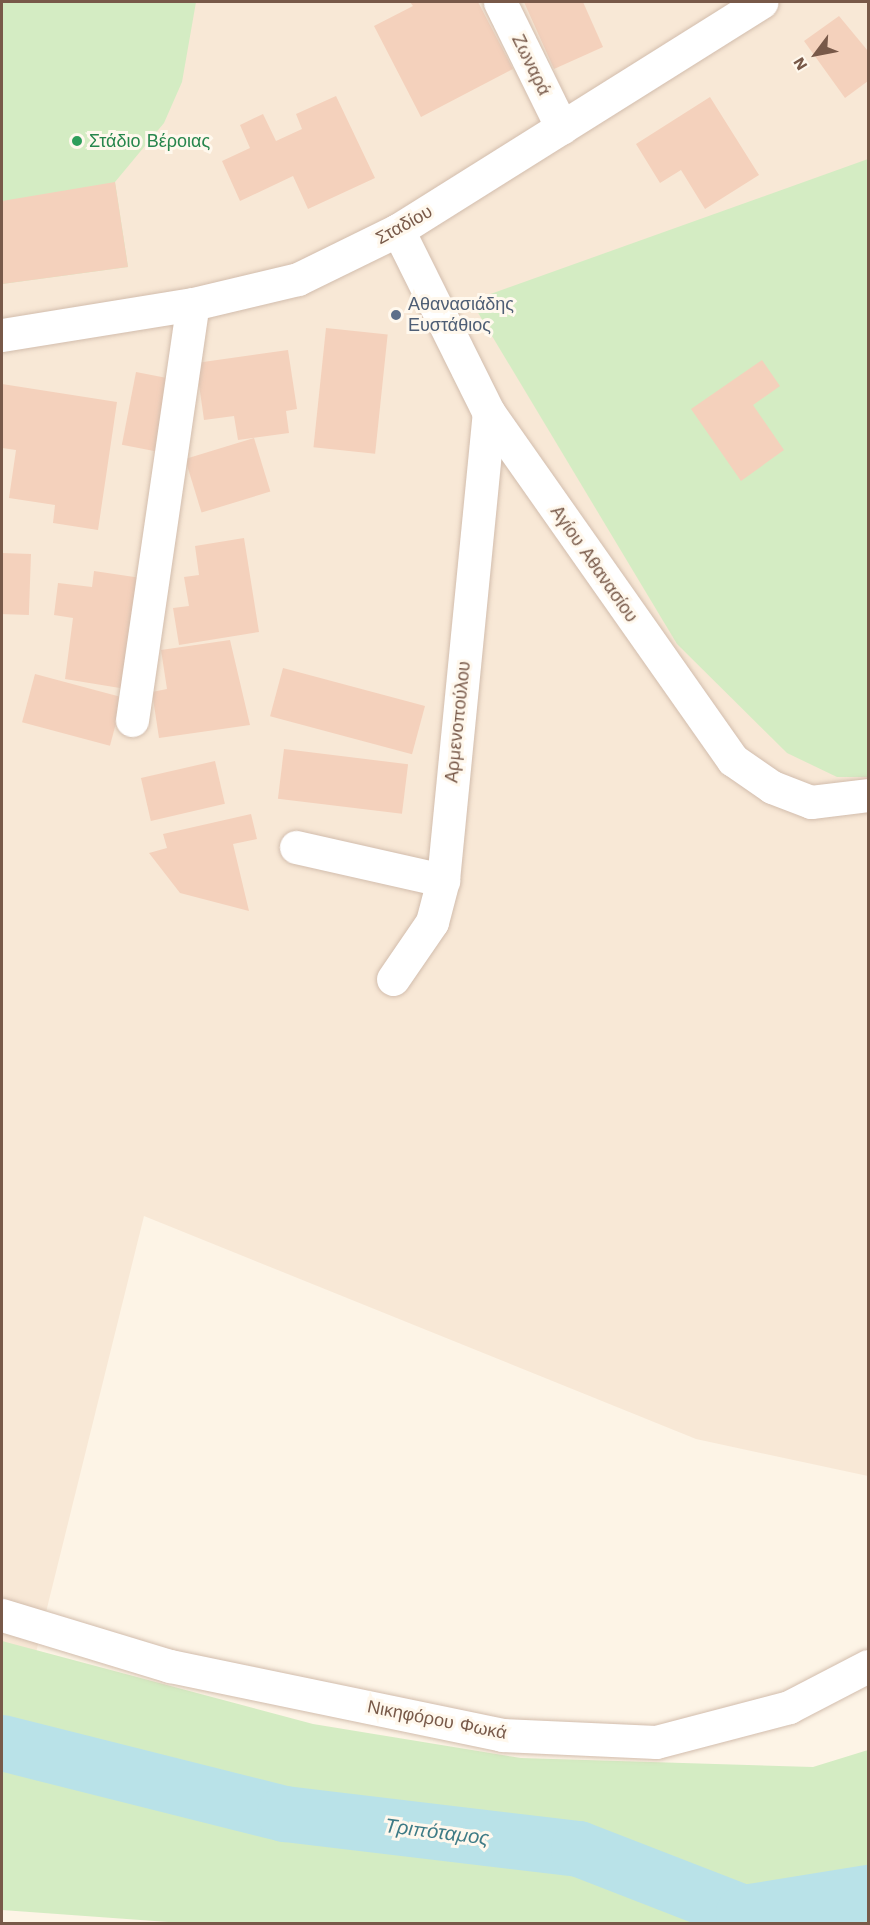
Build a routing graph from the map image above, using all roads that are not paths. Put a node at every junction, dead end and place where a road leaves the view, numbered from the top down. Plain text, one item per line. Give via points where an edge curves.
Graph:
1 (500, 2) edge
2 (761, 2) edge
3 (562, 128) junction
4 (398, 231) junction
5 (193, 304) junction
6 (2, 335) edge
7 (489, 413) junction
8 (132, 720) dead end
9 (868, 795) edge
10 (296, 847) dead end
11 (443, 880) junction
12 (393, 979) dead end
13 (2, 1615) edge
14 (868, 1666) edge

1 - 3 street, Ζωναρά
2 - 3 street, Σταδίου
3 - 4 street, Σταδίου
4 - 5 street, Σταδίου via 298,279
4 - 7 street, Αγίου Αθανασίου
5 - 6 street, Σταδίου
5 - 8 street
7 - 9 street, Αγίου Αθανασίου via 733,760 772,787 811,802
7 - 11 street, Αρμενοπούλου
10 - 11 street
11 - 12 street, Αρμενοπούλου via 432,922
13 - 14 street, Νικηφόρου Φωκά via 170,1666 502,1735 656,1742 789,1707

